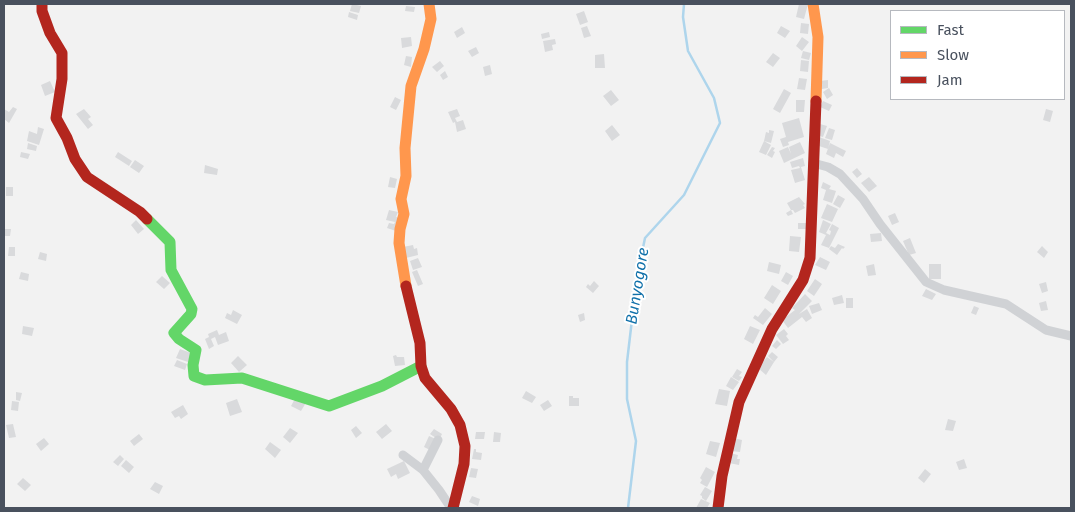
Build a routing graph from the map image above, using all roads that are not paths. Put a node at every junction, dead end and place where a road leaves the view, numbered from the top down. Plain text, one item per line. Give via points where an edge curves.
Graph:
1 (42, 4) edge
2 (429, 4) edge
3 (813, 4) edge
4 (812, 164) junction
5 (1071, 336) edge
6 (421, 366) junction
7 (438, 440) dead end
8 (403, 455) dead end
9 (423, 470) junction
10 (452, 508) edge
11 (718, 508) edge

1 - 6 street via 50,33 62,53 56,118 87,177 140,212 170,242 171,270 192,309 174,333 196,350 194,376 205,380 242,378 329,406 382,386
2 - 6 street via 431,19 411,86 405,148 406,176 401,199 404,214 400,229 401,258 420,343
3 - 4 street via 818,37
4 - 5 street via 828,167 840,174 926,282 944,290 1006,304 1046,330
4 - 11 street via 810,258 804,280 772,329 739,402
6 - 10 street via 425,378 460,425 465,446 464,464
7 - 9 street
8 - 9 street
9 - 10 street

